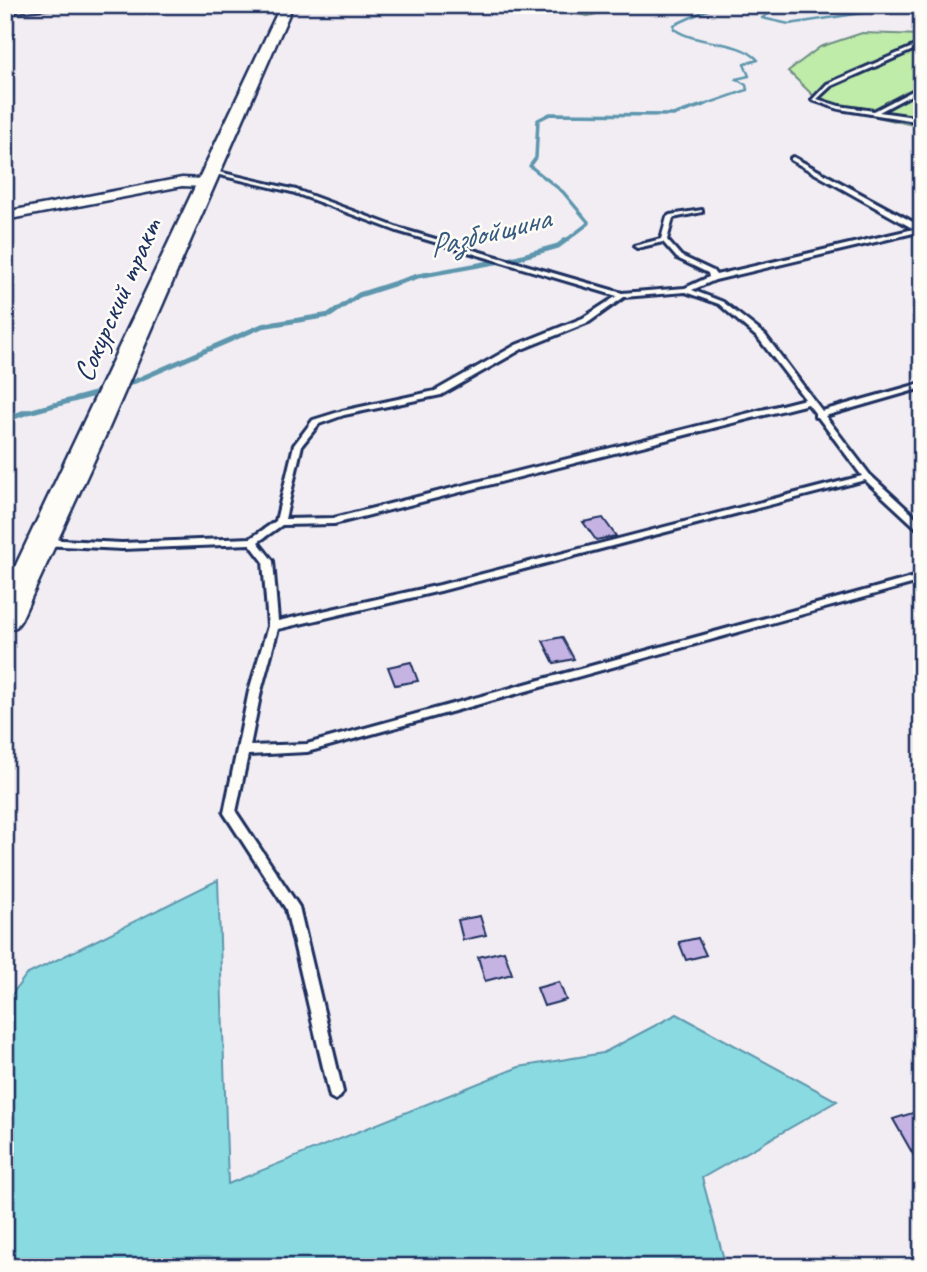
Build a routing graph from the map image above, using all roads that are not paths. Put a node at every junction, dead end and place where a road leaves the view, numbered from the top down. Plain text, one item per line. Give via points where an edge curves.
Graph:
1 (75, 5) edge
2 (287, 5) edge
3 (5, 10) edge
4 (922, 44) edge
5 (922, 87) edge
6 (876, 111) junction
7 (922, 120) edge
8 (793, 159) dead end
9 (207, 177) junction
10 (700, 211) dead end
11 (5, 216) edge
12 (920, 229) edge
13 (664, 240) junction
14 (637, 246) dead end
15 (713, 278) junction
16 (687, 290) junction
17 (622, 295) junction
18 (922, 384) edge
19 (808, 401) junction
20 (818, 415) junction
21 (867, 477) junction
22 (280, 522) junction
23 (922, 528) edge
24 (253, 541) junction
25 (41, 542) junction
26 (922, 578) edge
27 (5, 620) edge
28 (273, 626) junction
29 (244, 751) junction
30 (335, 1092) dead end

1 - 3 street
2 - 9 street, Сокурский тракт
4 - 6 lane via 829,85 814,100
5 - 6 lane
6 - 7 lane
8 - 12 lane
9 - 11 street
9 - 17 lane via 294,191 399,230
9 - 25 street, Сокурский тракт
10 - 13 lane via 670,217
12 - 15 lane
13 - 14 lane
13 - 15 lane via 679,257 711,272
15 - 16 lane
16 - 17 lane
16 - 19 lane via 721,303 762,337
17 - 22 lane via 586,320 519,347 438,393 316,422 298,445
18 - 20 lane
19 - 20 lane
19 - 22 lane via 334,521
20 - 21 lane
21 - 23 lane
21 - 28 lane via 440,588
22 - 24 lane
24 - 25 lane via 122,546
24 - 28 lane via 268,561
25 - 27 street, Сокурский тракт
26 - 29 lane via 307,748
28 - 29 lane
29 - 30 lane via 230,813 292,907

